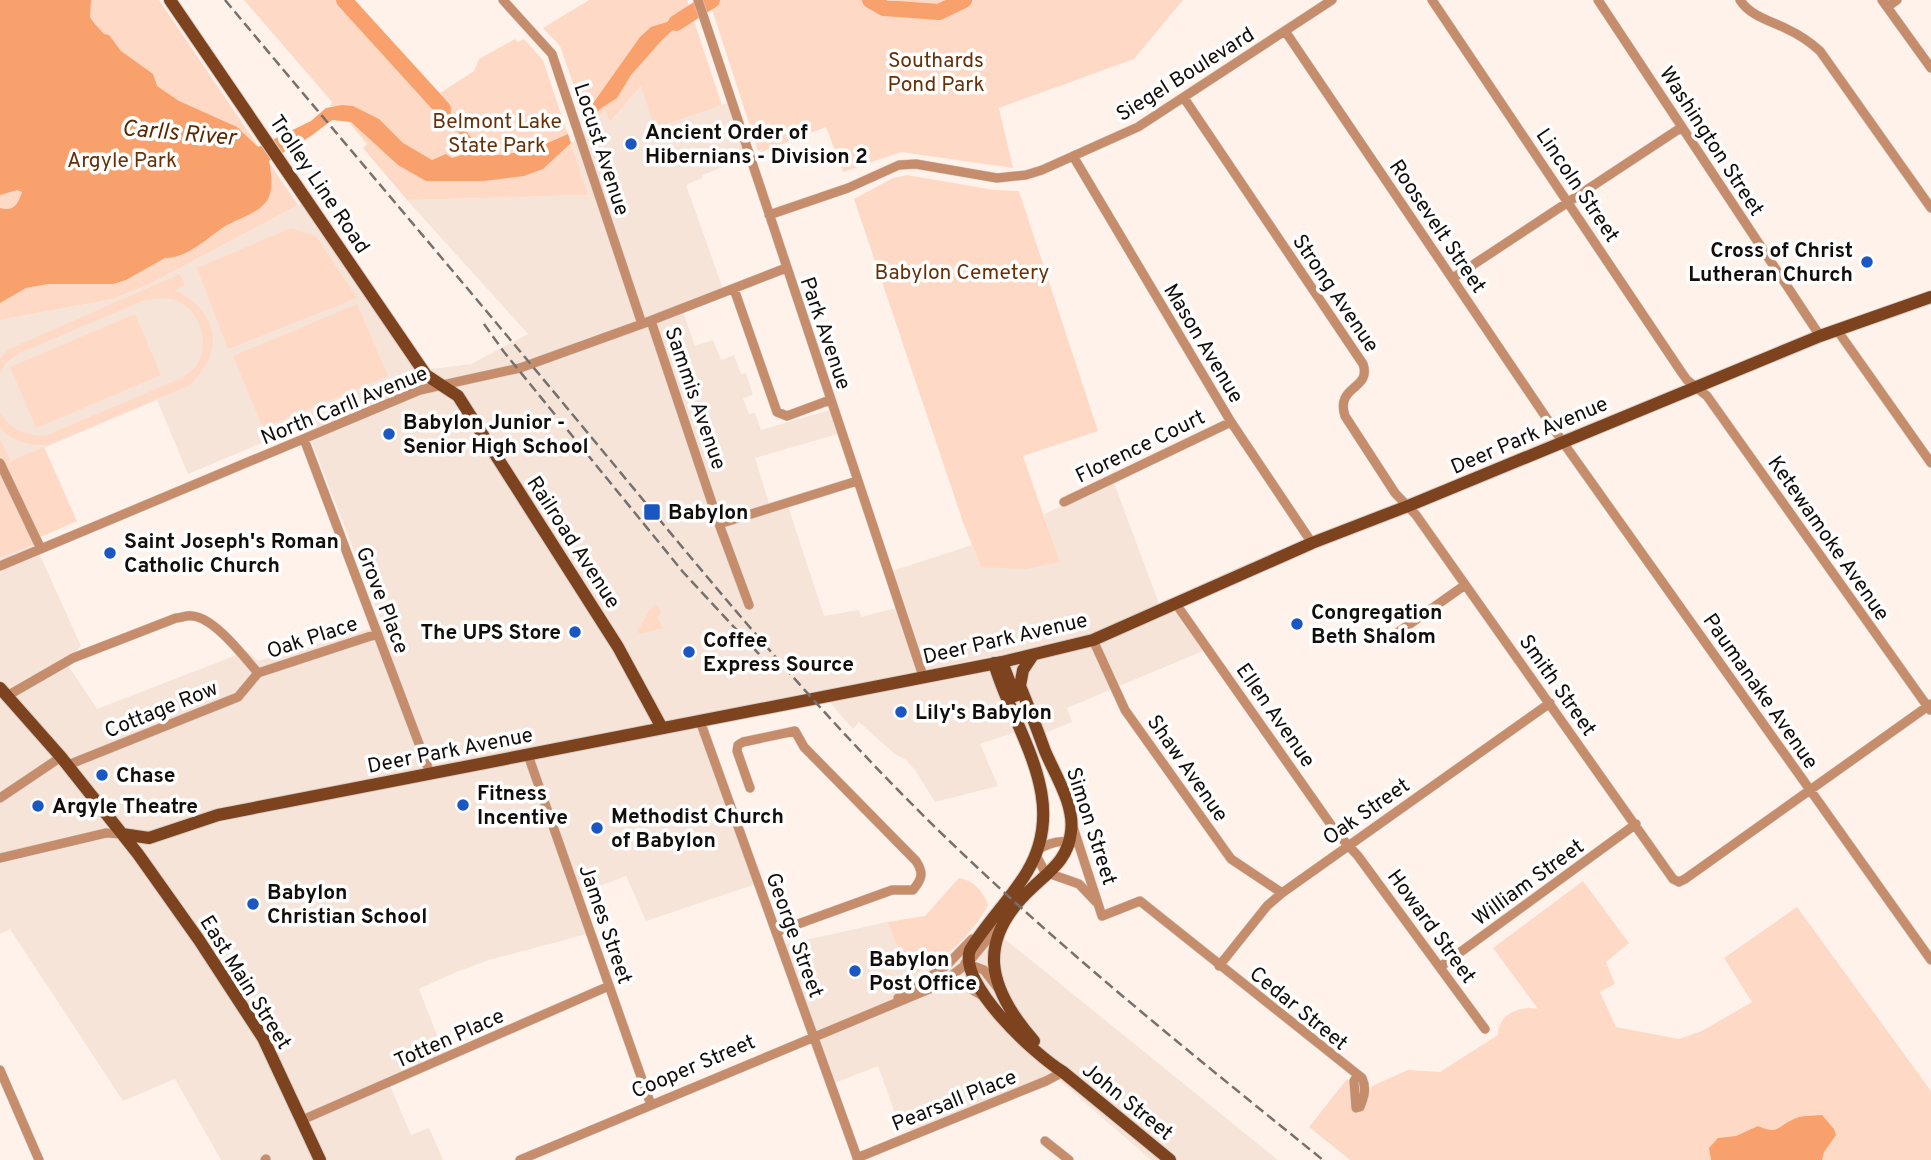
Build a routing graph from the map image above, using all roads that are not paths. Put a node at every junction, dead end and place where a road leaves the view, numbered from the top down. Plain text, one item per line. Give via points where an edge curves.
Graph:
1 (170, 0) edge
2 (503, 0) edge
3 (698, 0) edge
4 (1332, 0) edge
5 (1432, 0) edge
6 (1598, 0) edge
7 (1740, 0) edge
8 (1897, 0) edge
9 (1884, 3) edge
10 (1285, 31) junction
11 (1931, 68) edge
12 (1184, 98) junction
13 (1682, 127) junction
14 (1073, 156) junction
15 (1567, 201) junction
16 (1931, 208) edge
17 (769, 215) junction
18 (786, 268) junction
19 (1452, 278) junction
20 (734, 289) junction
21 (1931, 297) edge
22 (647, 322) junction
23 (1837, 330) junction
24 (1820, 336) junction
25 (442, 385) junction
26 (1697, 386) junction
27 (830, 400) junction
28 (1231, 422) junction
29 (304, 439) junction
30 (1562, 441) junction
31 (0, 463) edge
32 (1931, 463) edge
33 (857, 481) junction
34 (1064, 502) dead end
35 (1408, 506) junction
36 (719, 524) junction
37 (1312, 543) junction
38 (41, 549) junction
39 (0, 566) edge
40 (1465, 584) junction
41 (1176, 604) junction
42 (749, 605) dead end
43 (377, 634) junction
44 (1390, 638) dead end
45 (1093, 640) junction
46 (1033, 655) junction
47 (998, 662) junction
48 (258, 673) junction
49 (923, 676) junction
50 (4, 692) edge
51 (1549, 703) junction
52 (1930, 707) edge
53 (700, 721) junction
54 (662, 728) junction
55 (1044, 748) junction
56 (528, 755) junction
57 (64, 761) junction
58 (430, 773) junction
59 (750, 788) dead end
60 (1810, 789) junction
61 (0, 798) edge
62 (1072, 823) joint
63 (1636, 824) junction
64 (122, 834) junction
65 (1074, 845) junction
66 (1349, 845) junction
67 (1036, 851) junction
68 (0, 858) edge
69 (1049, 874) junction
70 (1282, 893) junction
71 (1096, 902) junction
72 (1006, 919) junction
73 (985, 926) junction
74 (776, 932) junction
75 (1931, 960) edge
76 (968, 963) junction
77 (946, 966) junction
78 (1219, 966) junction
79 (1440, 967) junction
80 (939, 985) junction
81 (609, 986) junction
82 (999, 990) junction
83 (988, 1000) junction
84 (881, 1007) junction
85 (1485, 1029) dead end
86 (814, 1037) junction
87 (0, 1070) edge
88 (1063, 1072) junction
89 (1357, 1076) dead end
90 (651, 1105) junction
91 (302, 1121) junction
92 (1045, 1140) dead end
93 (857, 1159) edge
94 (39, 1160) edge
95 (320, 1160) edge
96 (520, 1160) edge
97 (1069, 1160) edge
98 (1170, 1160) edge

1 - 25 main road, Trolley Line Road via 426,375
2 - 22 street, Locust Avenue via 552,54
3 - 17 street, Park Avenue
4 - 10 street, Siegel Boulevard
5 - 15 street, Lincoln Street
6 - 13 street, Washington Street
7 - 16 street via 1820,51
8 - 9 street
9 - 11 street
10 - 12 street, Siegel Boulevard
10 - 19 street, Roosevelt Street
12 - 14 street, Siegel Boulevard via 1138,127
12 - 35 street, Strong Avenue via 1363,364 1364,379 1344,397 1342,407 1395,493
13 - 15 street
13 - 24 street, Washington Street
14 - 17 street, Siegel Boulevard via 1026,175 997,178 899,165
14 - 28 street, Mason Avenue
15 - 19 street
15 - 26 street, Lincoln Street via 1682,373
17 - 18 street, Park Avenue
18 - 20 street, North Carll Avenue
18 - 27 street, Park Avenue
19 - 30 street, Roosevelt Street
20 - 22 street, North Carll Avenue
20 - 27 street via 777,412 787,416
21 - 23 main road, Deer Park Avenue
22 - 25 street, North Carll Avenue via 520,368
22 - 36 street, Sammis Avenue
23 - 24 main road, Deer Park Avenue
23 - 32 street
24 - 26 main road, Deer Park Avenue
25 - 29 street, North Carll Avenue
25 - 54 main road, Railroad Avenue via 458,396 618,647
26 - 30 main road, Deer Park Avenue
26 - 52 street, Ketewamoke Avenue
27 - 33 street, Park Avenue
28 - 34 street, Florence Court
28 - 37 street, Mason Avenue
29 - 38 street, North Carll Avenue
29 - 43 street, Grove Place
30 - 35 main road, Deer Park Avenue
30 - 60 street, Paumanake Avenue
31 - 38 street
33 - 36 street
33 - 49 street, Park Avenue
35 - 37 main road, Deer Park Avenue
35 - 40 street, Smith Street
36 - 42 street, Sammis Avenue
37 - 41 main road, Deer Park Avenue
38 - 39 street, North Carll Avenue
40 - 44 street
40 - 51 street, Smith Street
41 - 45 main road, Deer Park Avenue
41 - 66 street, Ellen Avenue
43 - 48 street, Oak Place
43 - 58 street, Grove Place
45 - 46 main road, Deer Park Avenue
45 - 70 street, Shaw Avenue via 1125,710 1231,859
46 - 47 main road, Deer Park Avenue
46 - 55 main road, Simon Street via 1020,686
47 - 49 main road, Deer Park Avenue
47 - 55 main road, Simon Street
47 - 67 main road, Simon Street via 1043,797
48 - 50 street via 205,620 192,616 73,658
48 - 57 street, Cottage Row via 238,697
49 - 53 main road, Deer Park Avenue
50 - 57 main road, East Main Street
51 - 63 street, Smith Street
51 - 66 street, Oak Street
52 - 60 street
53 - 54 main road, Deer Park Avenue
53 - 74 street, George Street
54 - 56 main road, Deer Park Avenue
55 - 62 main road, Simon Street
56 - 58 main road, Deer Park Avenue
56 - 81 street, James Street
57 - 61 street, Cottage Row
57 - 64 main road, East Main Street
58 - 64 main road, Deer Park Avenue via 218,815 149,838
59 - 74 street via 738,745 795,731 804,747 916,861 922,873 913,890 892,891
60 - 63 street, Smith Street via 1679,882
60 - 75 street, Paumanake Avenue
62 - 65 main road, Cooper Street
63 - 79 street, William Street
64 - 68 street via 106,832
64 - 91 main road, East Main Street via 259,1032
65 - 67 street via 1049,844
65 - 69 main road, Cooper Street
65 - 71 street, Simon Street
66 - 70 street, Oak Street
66 - 79 street, Howard Street
67 - 69 street via 1041,867
67 - 73 main road via 1020,883
69 - 71 street via 1080,884
69 - 72 main road, Cooper Street
70 - 78 street, Oak Street
71 - 78 street, Simon Street via 1101,916 1140,901
72 - 76 street, Cooper Street
72 - 82 main road, John Street via 993,954
73 - 76 main road via 970,950
73 - 77 street, Cooper Street
74 - 86 street, George Street
76 - 77 street
76 - 80 street, Cooper Street
76 - 82 street, John Street via 984,970
76 - 83 main road, John Street
77 - 84 street, Cooper Street
78 - 89 street, Cedar Street
79 - 85 street, Howard Street
80 - 83 street, John Street via 964,985
80 - 84 street, Cooper Street
81 - 90 street, James Street
81 - 91 street, Totten Place
82 - 88 main road, John Street via 1024,1028
83 - 88 main road, John Street via 1035,1052
84 - 86 street, Cooper Street
86 - 90 street, Cooper Street
86 - 93 street, George Street
87 - 94 street
88 - 93 street, Pearsall Place
88 - 98 main road, John Street
90 - 96 street, Cooper Street
91 - 95 main road, East Main Street
92 - 97 street

